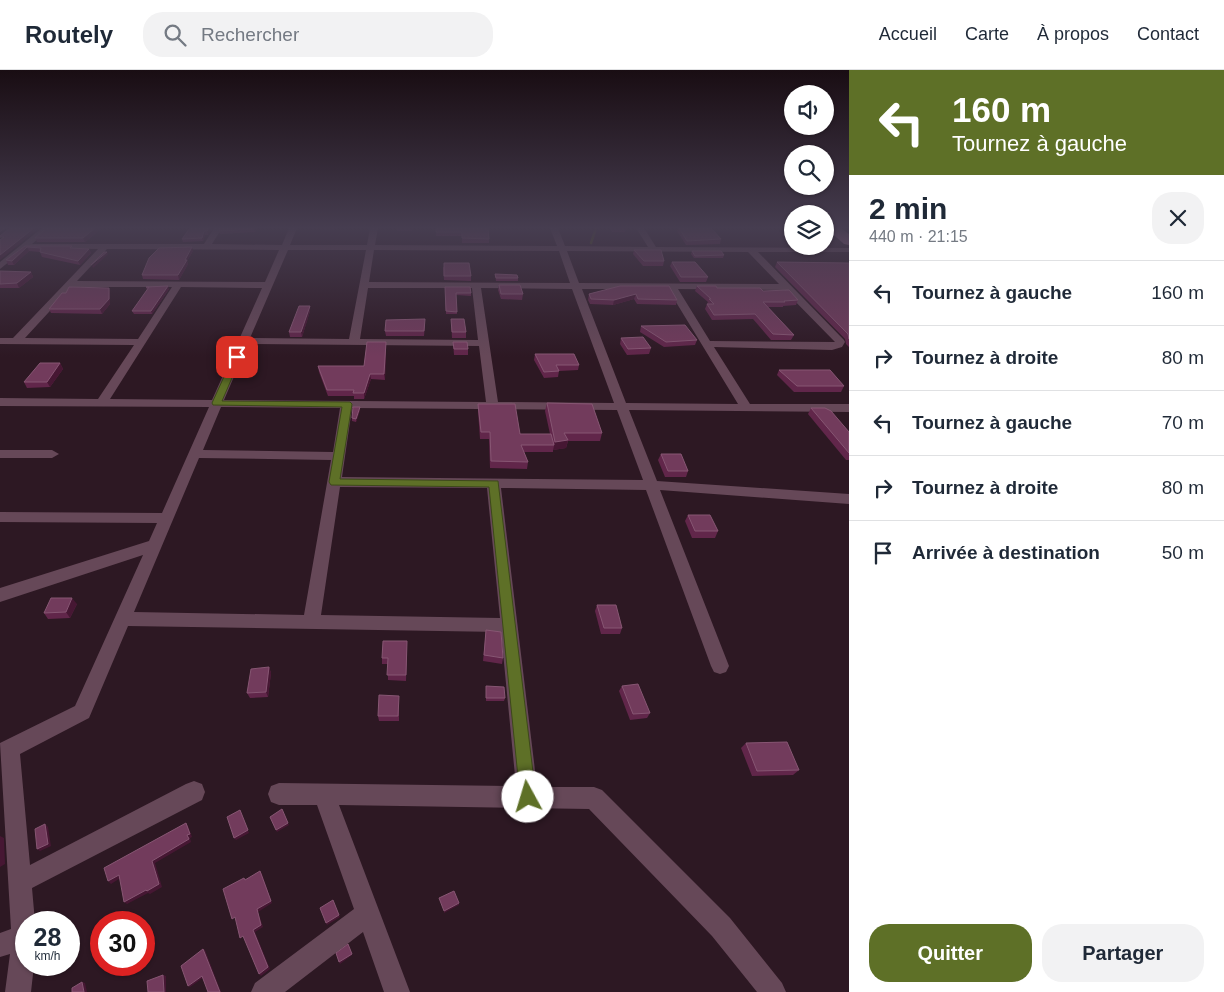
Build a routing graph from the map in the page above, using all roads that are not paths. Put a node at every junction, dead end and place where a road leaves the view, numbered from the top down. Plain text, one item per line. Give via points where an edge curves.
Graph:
1 (82, 271) edge
2 (274, 271) edge
3 (367, 271) edge
4 (570, 271) edge
5 (770, 271) edge
6 (70, 284) junction
7 (180, 284) junction
8 (364, 284) junction
9 (268, 285) junction
10 (476, 285) junction
11 (576, 286) junction
12 (671, 286) junction
13 (785, 287) junction
14 (0, 341) edge
15 (16, 341) junction
16 (244, 341) junction
17 (142, 342) junction
18 (354, 342) junction
19 (483, 343) junction
20 (707, 344) junction
21 (0, 402) edge
22 (102, 402) junction
23 (217, 403) junction
24 (347, 404) junction
25 (492, 405) junction
26 (622, 406) junction
27 (746, 407) junction
28 (849, 408) edge
29 (0, 454) edge
30 (52, 454) dead end
31 (195, 454) junction
32 (338, 456) junction
33 (334, 482) junction
34 (494, 484) junction
35 (652, 485) junction
36 (849, 499) edge
37 (0, 517) edge
38 (167, 518) junction
39 (155, 545) junction
40 (0, 595) edge
41 (123, 619) junction
42 (311, 623) junction
43 (510, 625) junction
44 (720, 666) dead end
45 (4, 751) edge
46 (194, 792) dead end
47 (279, 794) dead end
48 (324, 795) junction
49 (528, 797) junction
50 (20, 882) junction
51 (22, 911) edge
52 (368, 913) junction
53 (15, 940) edge
54 (0, 945) edge
55 (20, 976) edge
56 (18, 992) edge
57 (264, 992) edge
58 (396, 992) edge
59 (773, 992) edge

1 - 6 street
2 - 9 street
3 - 8 street
4 - 11 street
5 - 13 street
6 - 7 street
6 - 15 street
7 - 9 street
7 - 17 street
8 - 10 street
8 - 18 street
9 - 16 street
10 - 11 street
10 - 19 street
11 - 12 street
11 - 26 street
12 - 13 street
12 - 20 street
13 - 20 street via 840,342 838,345
14 - 15 street
15 - 17 street
16 - 18 street
16 - 23 street
17 - 22 street
18 - 19 street
19 - 25 street
20 - 27 street
21 - 22 street
22 - 23 street
23 - 24 street
23 - 31 street
24 - 25 street
24 - 32 street
25 - 26 street
26 - 27 street
26 - 35 street
27 - 28 street
29 - 30 street
31 - 32 street
31 - 38 street
32 - 33 street
33 - 34 street
33 - 42 street
34 - 35 street
34 - 43 street
35 - 36 street
35 - 44 street
37 - 38 street
38 - 39 street
39 - 40 street
39 - 41 street
41 - 42 street
41 - 45 street via 82,712
42 - 43 street
43 - 49 street
45 - 50 street
46 - 50 street
47 - 48 street
48 - 49 street
48 - 52 street
49 - 59 street via 594,798 721,927
50 - 51 street
52 - 57 street
52 - 58 street
53 - 54 street
55 - 56 street

